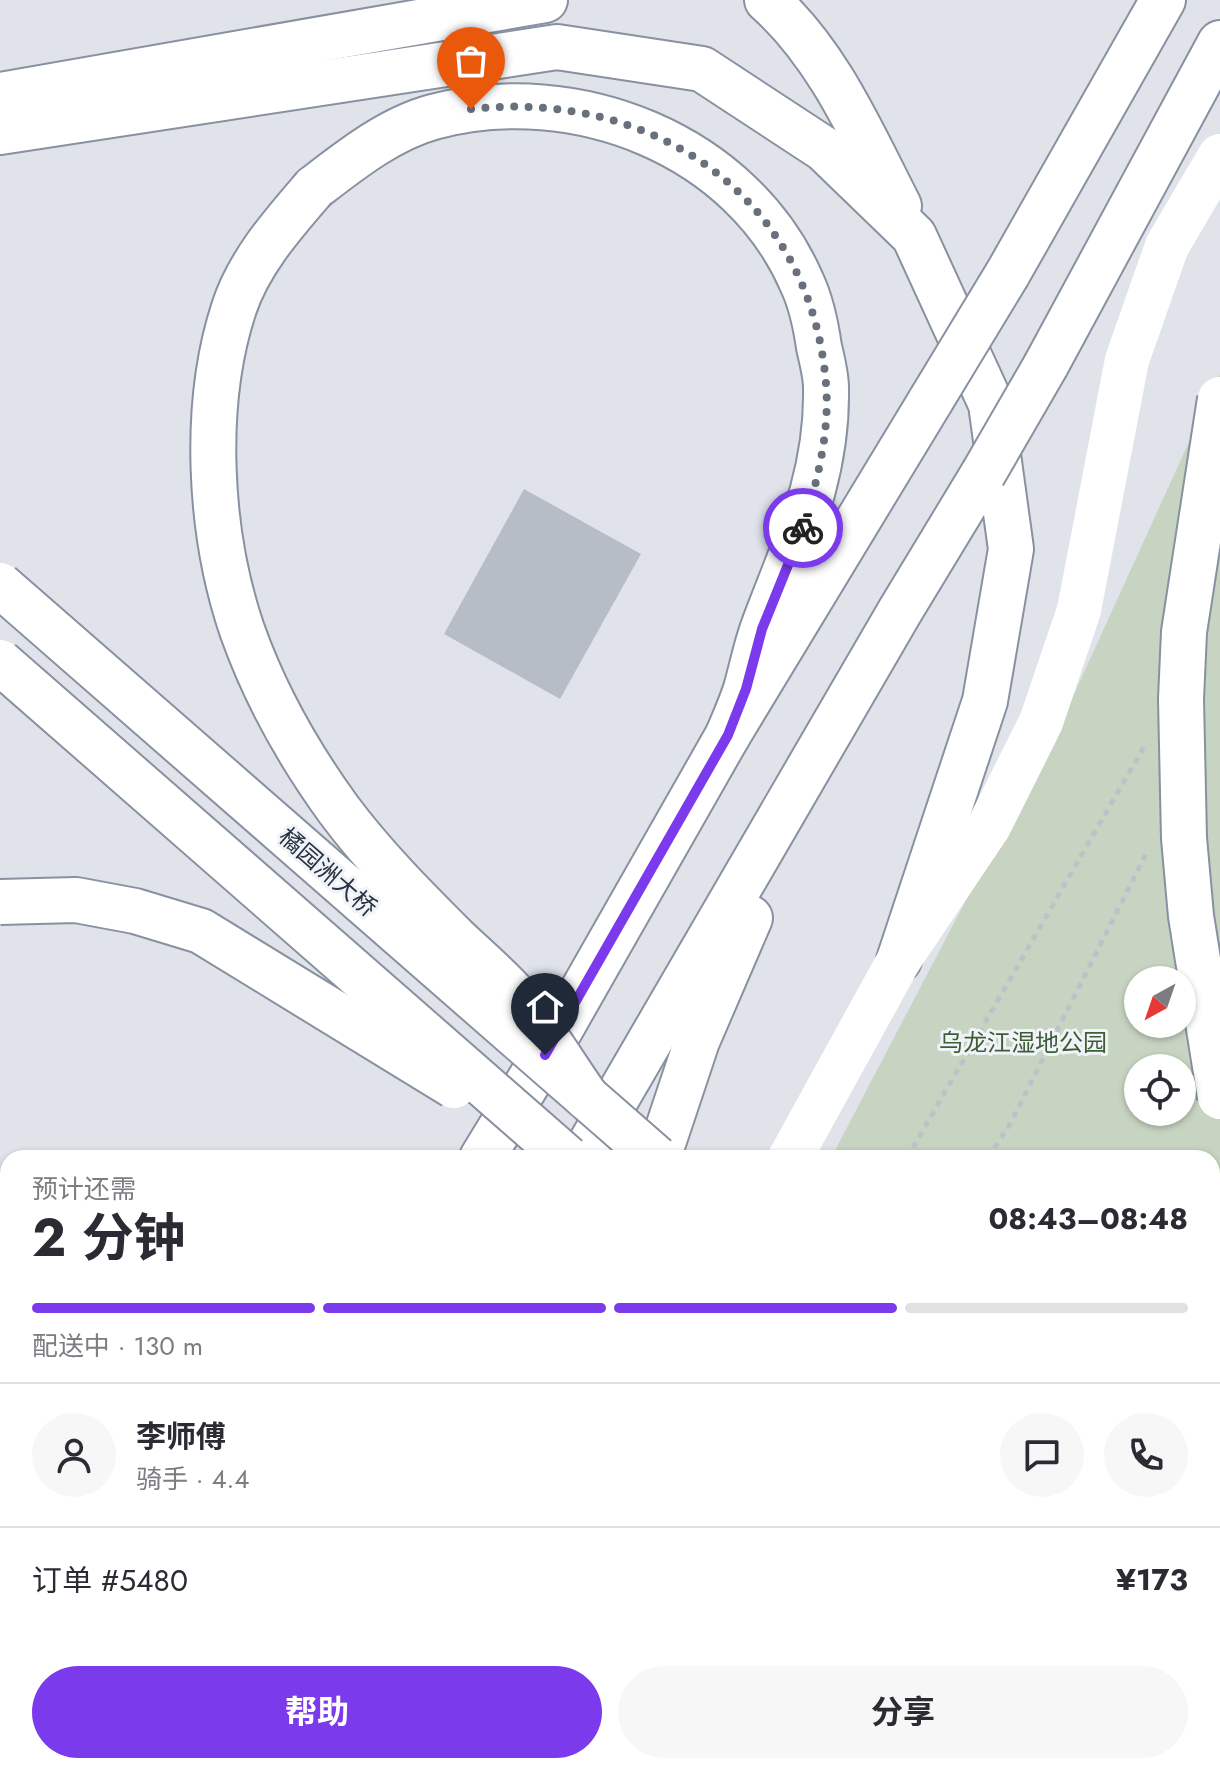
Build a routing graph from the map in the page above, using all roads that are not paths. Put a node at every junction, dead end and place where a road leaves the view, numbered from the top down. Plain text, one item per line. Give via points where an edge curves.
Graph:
1 (545, 0) edge
2 (767, 0) edge
3 (1163, 0) edge
4 (1220, 43) edge
5 (0, 95) edge
6 (0, 132) edge
7 (1220, 156) edge
8 (914, 236) junction
9 (1220, 399) edge
10 (0, 585) edge
11 (900, 611) junction
12 (0, 662) edge
13 (728, 735) junction
14 (0, 902) edge
15 (899, 960) junction
16 (1220, 1097) edge
17 (587, 1098) junction
18 (487, 1150) edge
19 (561, 1150) edge
20 (563, 1150) edge
21 (568, 1150) edge
22 (648, 1150) edge
23 (660, 1150) edge
24 (794, 1150) edge

1 - 5 main road
2 - 8 main road via 788,19 840,91
3 - 13 main road, bridge via 1008,273
4 - 11 main road, bridge via 1046,365
6 - 8 main road via 557,47 702,69 824,149
7 - 15 main road via 1167,246 1127,360 1079,610 1041,722 989,826
8 - 15 main road via 991,404 1011,549 985,701
9 - 16 main road, bridge via 1184,632 1181,741 1191,916
10 - 17 main road, 橘园洲大桥, bridge
11 - 21 main road
11 - 23 main road via 732,957
12 - 20 main road, bridge
13 - 17 main road, bridge via 811,501 825,424 826,385 816,326 803,284 780,241 747,200 708,166 635,127 592,113 510,105 471,109 430,118 351,160 314,188 283,224 234,306 214,418 217,513 226,567 242,629 287,731 341,812 392,873 516,998
13 - 18 main road
14 - 19 main road, bridge via 76,900 201,931
15 - 24 main road
17 - 22 main road, 橘园洲大桥, bridge

